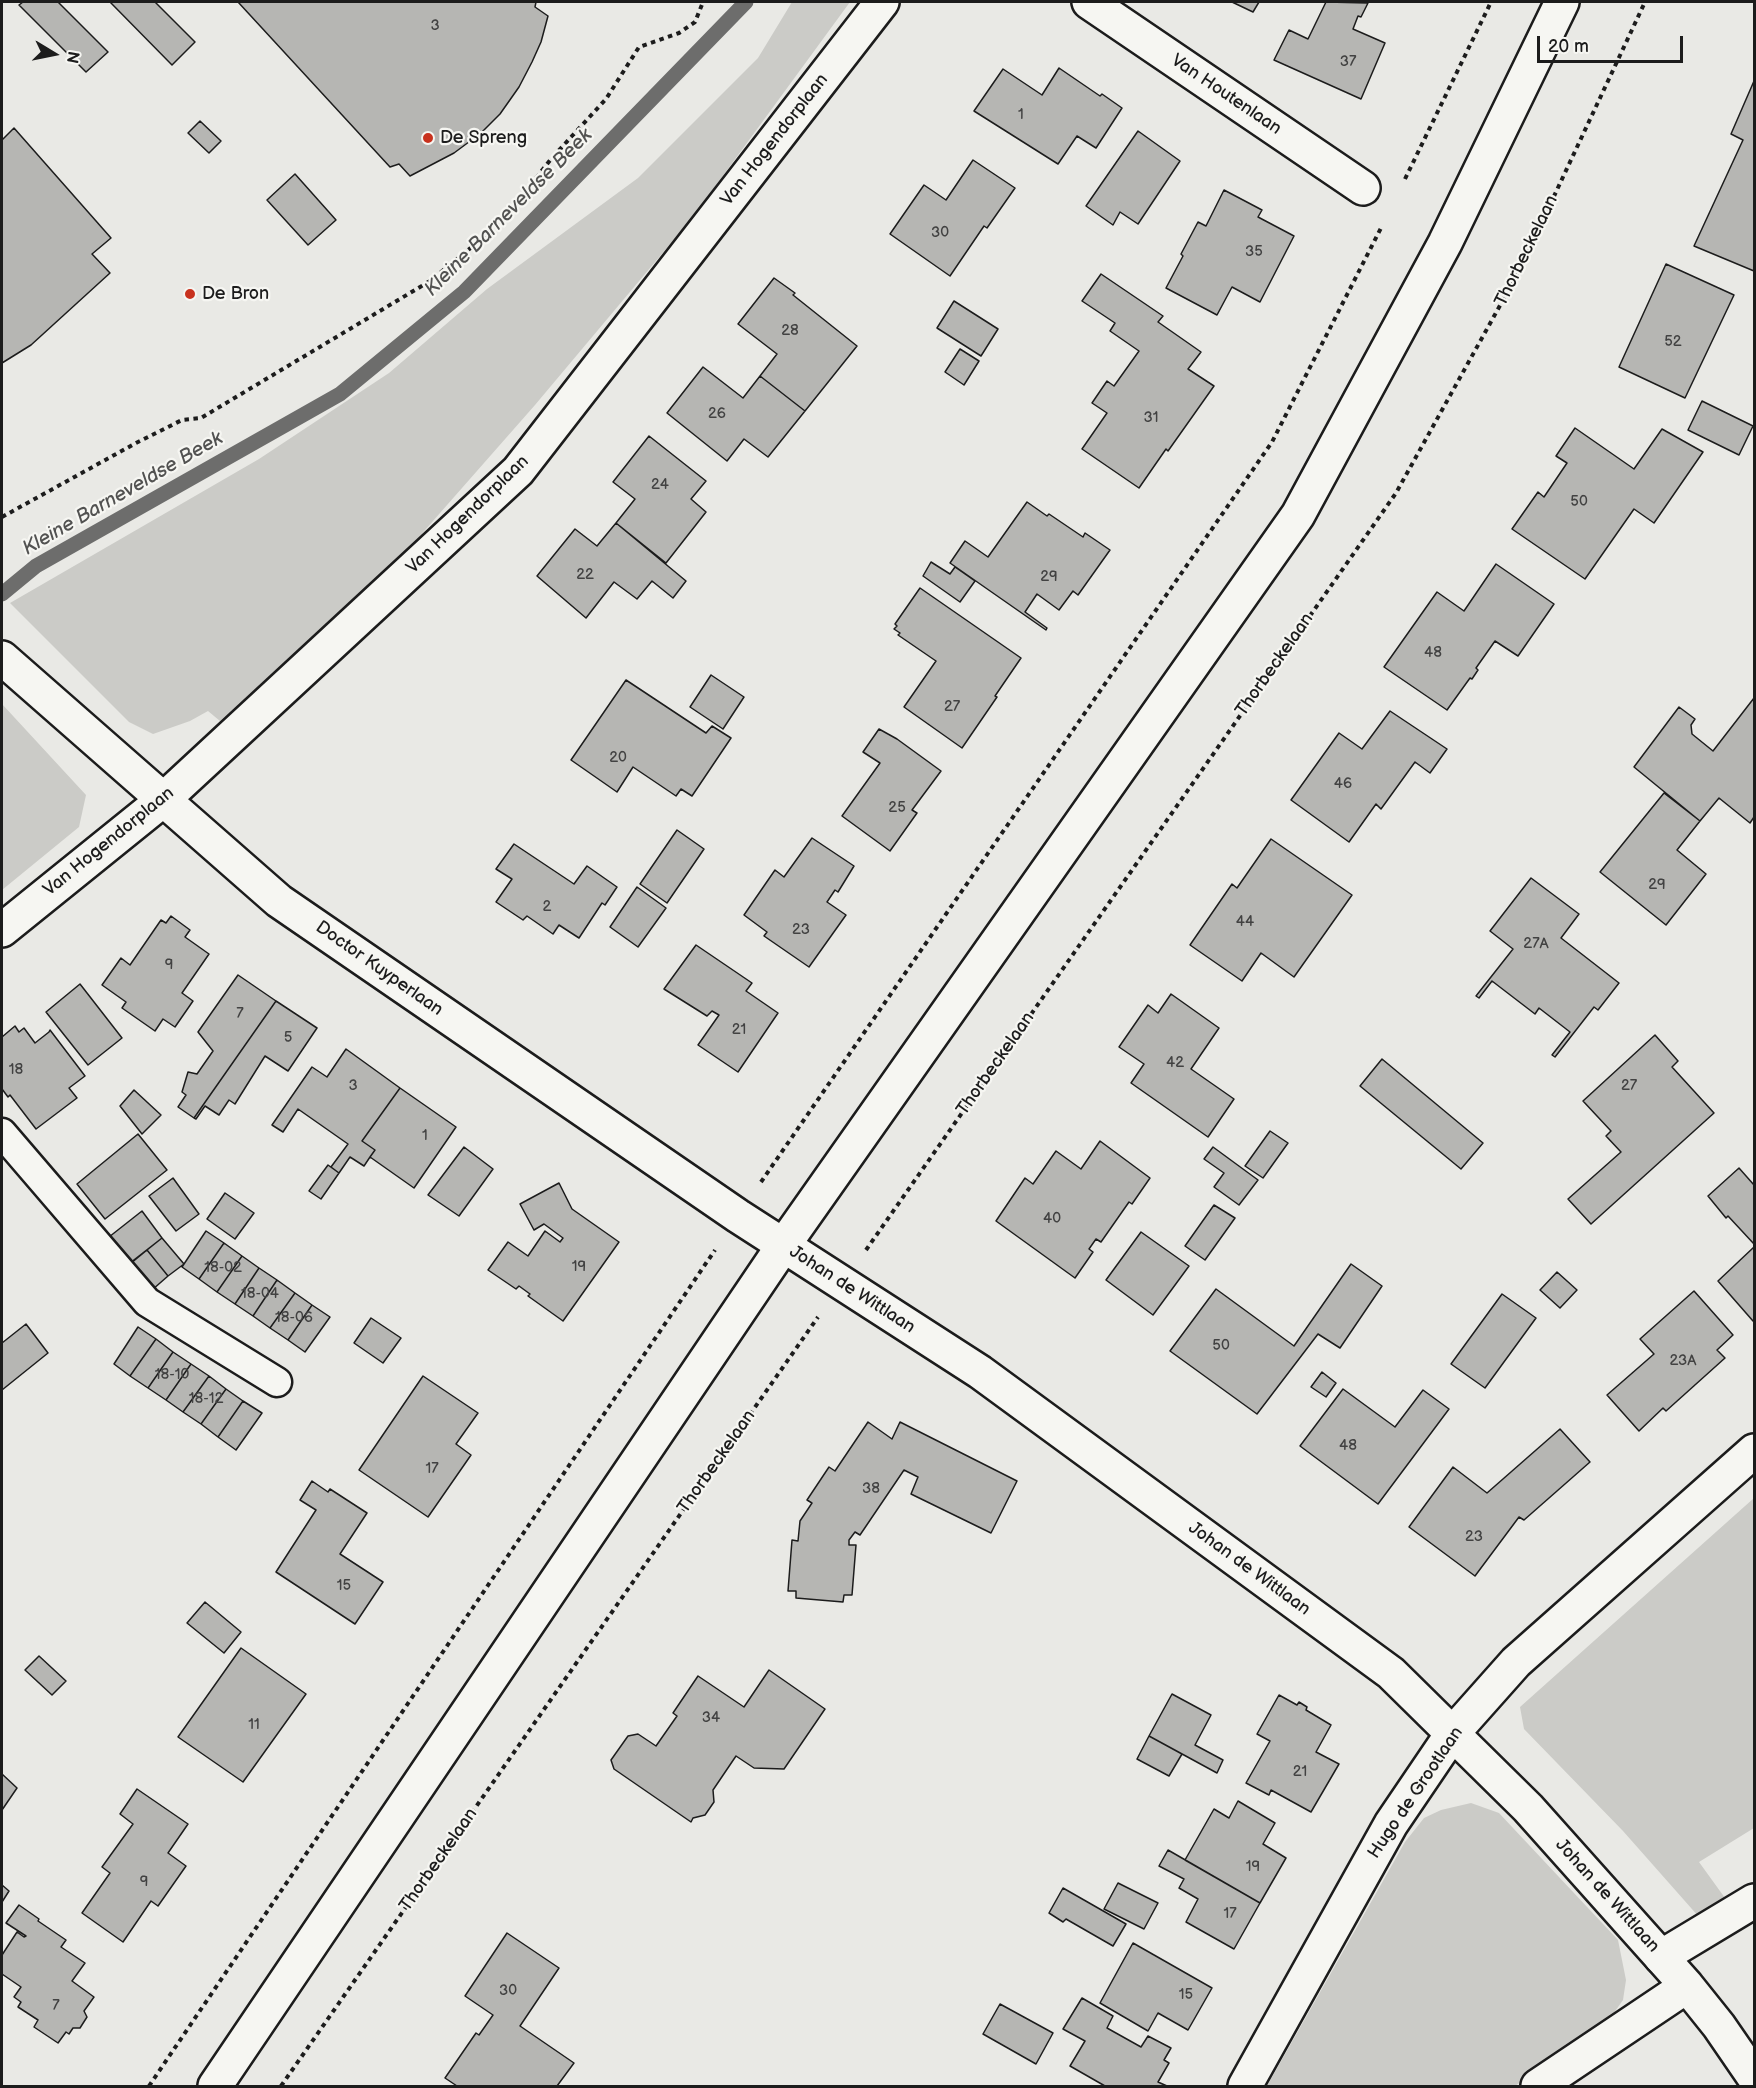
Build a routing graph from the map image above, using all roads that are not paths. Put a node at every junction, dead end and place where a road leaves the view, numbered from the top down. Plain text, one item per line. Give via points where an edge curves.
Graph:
1 (882, 2) edge
2 (1089, 2) edge
3 (1562, 2) edge
4 (1363, 188) dead end
5 (2, 658) edge
6 (163, 800) junction
7 (2, 930) edge
8 (2, 1133) edge
9 (783, 1246) junction
10 (277, 1382) dead end
11 (1755, 1451) edge
12 (1452, 1734) junction
13 (1755, 1901) edge
14 (1661, 1957) junction
15 (1687, 1986) junction
16 (1755, 2077) edge
17 (215, 2086) edge
18 (1245, 2086) edge
19 (1538, 2086) edge

1 - 6 street, Van Hogendorplaan via 518,471
2 - 4 street, Van Houtenlaan
3 - 9 street via 1445,243 1298,515
5 - 6 street, Doctor Kuyperlaan
6 - 7 street, Van Hogendorplaan
6 - 9 street, Doctor Kuyperlaan via 279,900
8 - 10 lane via 147,1302
9 - 12 street, Johan de Wittlaan via 980,1372 1391,1673
9 - 17 street
11 - 12 street, Hugo de Grootlaan via 1516,1662
12 - 14 street, Johan de Wittlaan via 1528,1808
12 - 18 street, Hugo de Grootlaan via 1391,1824
13 - 14 street, Johan de Wittlaan
14 - 15 street, Johan de Wittlaan
15 - 16 street, Johan de Wittlaan
15 - 19 street

